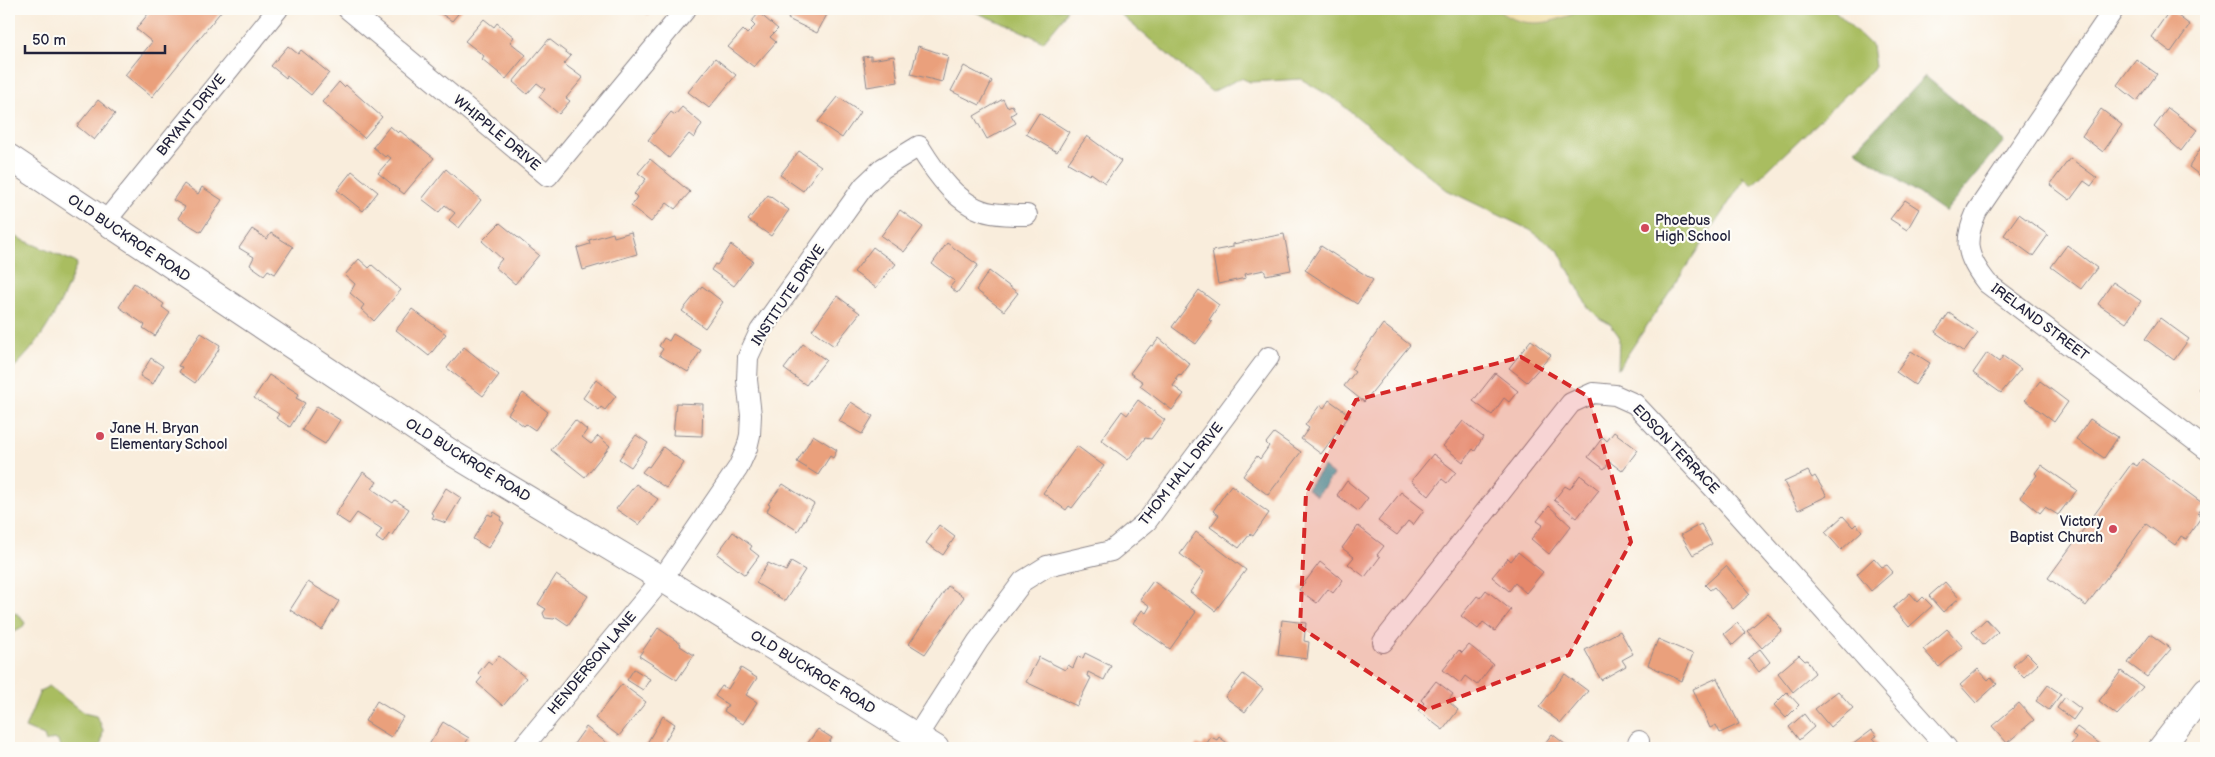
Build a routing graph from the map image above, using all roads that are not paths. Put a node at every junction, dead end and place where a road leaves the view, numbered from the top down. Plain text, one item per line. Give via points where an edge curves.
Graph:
1 (278, 9) edge
2 (348, 9) edge
3 (686, 9) edge
4 (2114, 9) edge
5 (9, 157) edge
6 (1027, 215) dead end
7 (104, 222) junction
8 (1270, 357) dead end
9 (2206, 449) edge
10 (662, 578) junction
11 (1383, 642) dead end
12 (2206, 690) edge
13 (927, 742) edge
14 (522, 748) edge
15 (1946, 748) edge
16 (2161, 748) edge

1 - 7 street, BRYANT DRIVE
2 - 3 street, WHIPPLE DRIVE via 548,176
4 - 9 street, IRELAND STREET via 1977,211 1969,228 1968,249 1974,266 1987,283
5 - 7 street, OLD BUCKROE ROAD
6 - 10 street, INSTITUTE DRIVE via 991,213 972,204 938,177 920,146 883,168 864,186 751,348 746,368 751,415 747,448 738,468
7 - 10 street, OLD BUCKROE ROAD via 452,453
8 - 13 street, THOM HALL DRIVE via 1147,521 1111,551 1047,566 1023,581 978,641
10 - 13 street, OLD BUCKROE ROAD
10 - 14 street, HENDERSON LANE
11 - 15 street, EDSON TERRACE via 1571,403 1593,393 1615,395 1635,404
12 - 16 street

